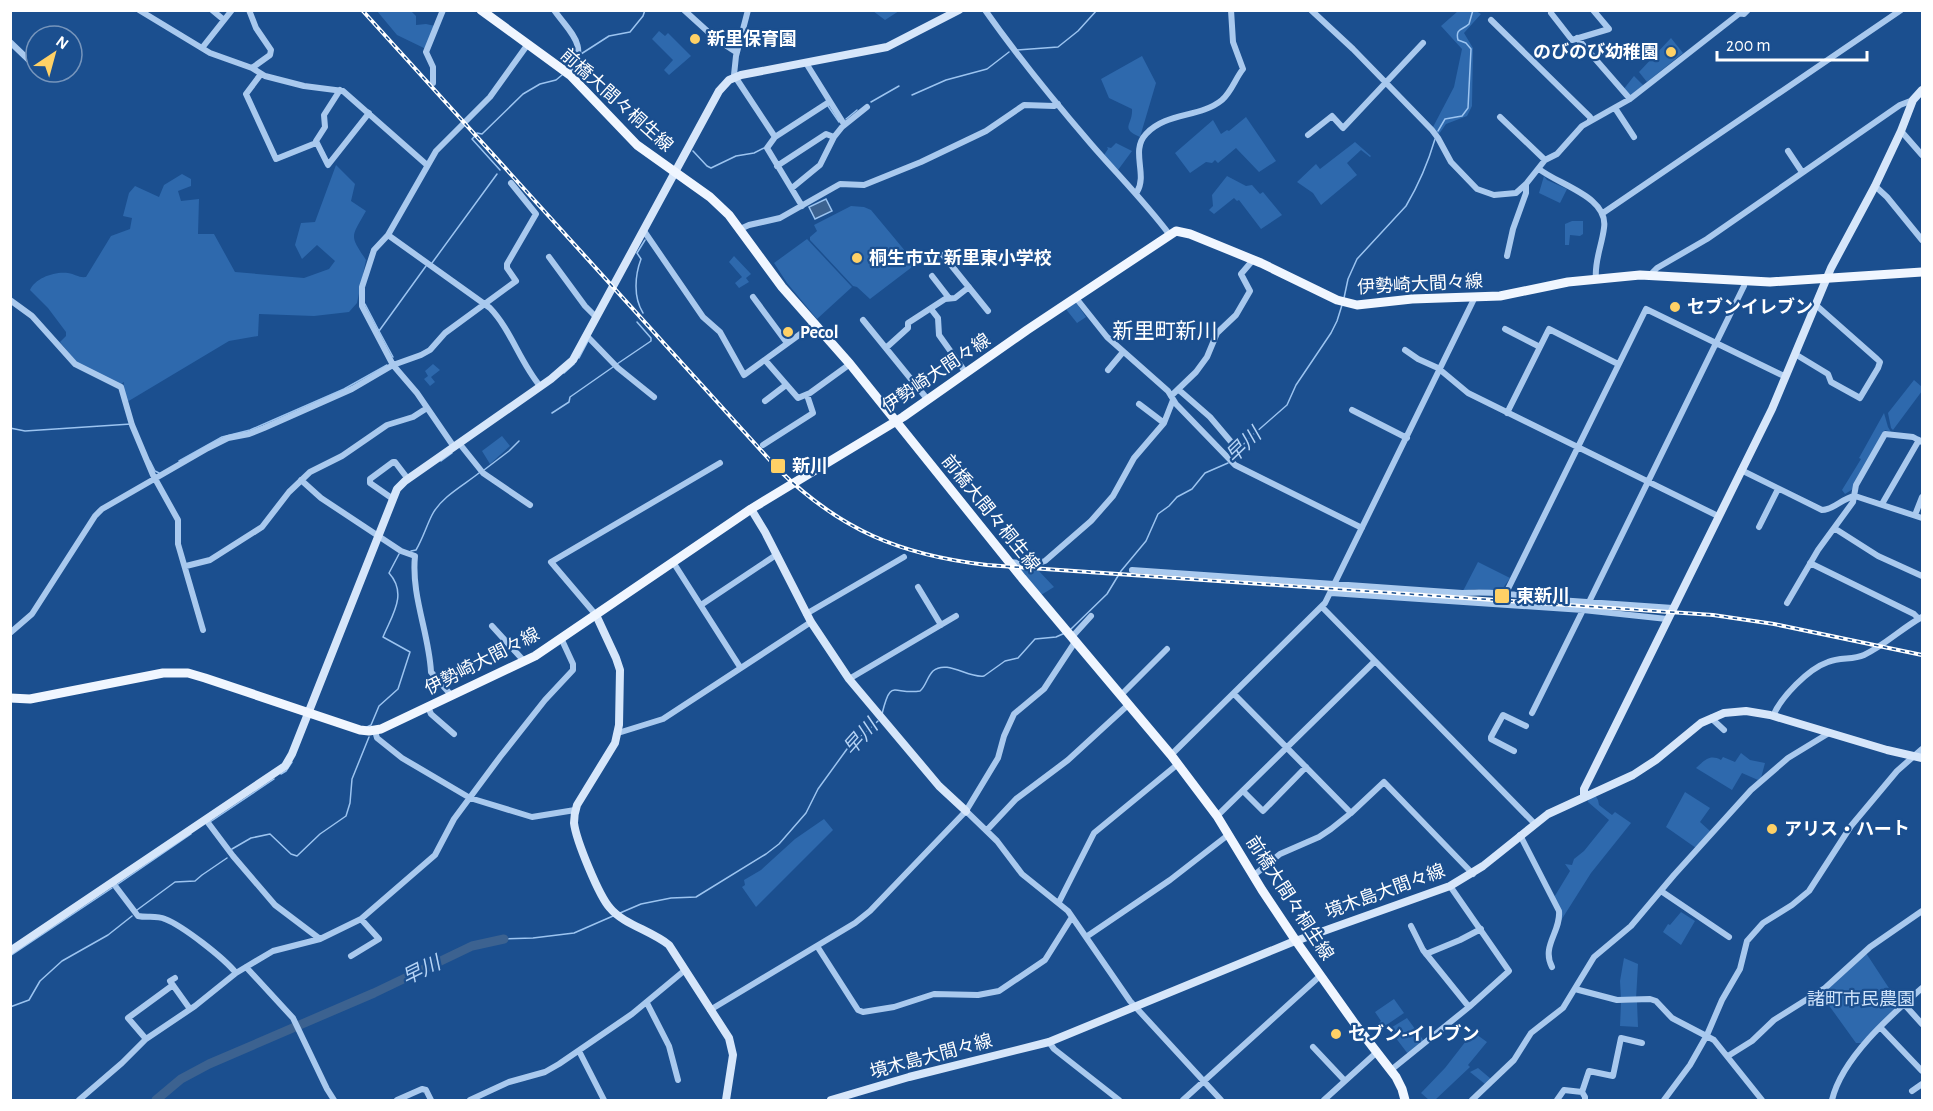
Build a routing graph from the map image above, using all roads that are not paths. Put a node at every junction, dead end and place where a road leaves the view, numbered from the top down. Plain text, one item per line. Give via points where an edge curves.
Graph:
1 (139, 10) edge
2 (212, 10) edge
3 (232, 10) edge
4 (249, 10) edge
5 (443, 10) edge
6 (554, 10) edge
7 (684, 10) edge
8 (748, 10) edge
9 (959, 10) edge
10 (985, 10) edge
11 (1231, 10) edge
12 (1311, 10) edge
13 (1593, 10) edge
14 (1748, 10) edge
15 (1901, 10) edge
16 (484, 11) edge
17 (1551, 13) dead end
18 (224, 20) junction
19 (1491, 20) dead end
20 (1577, 38) junction
21 (10, 42) edge
22 (1423, 43) dead end
23 (528, 44) junction
24 (202, 48) junction
25 (736, 52) junction
26 (24, 55) edge
27 (806, 63) junction
28 (252, 68) junction
29 (261, 74) junction
30 (570, 75) junction
31 (734, 77) junction
32 (433, 82) dead end
33 (1386, 83) junction
34 (340, 90) junction
35 (1923, 90) edge
36 (1630, 99) junction
37 (1913, 100) junction
38 (829, 102) junction
39 (1058, 104) junction
40 (867, 107) dead end
41 (1615, 108) junction
42 (369, 113) junction
43 (1500, 117) dead end
44 (1590, 120) junction
45 (844, 124) junction
46 (1901, 131) junction
47 (1308, 135) dead end
48 (775, 137) junction
49 (834, 137) junction
50 (1634, 137) dead end
51 (316, 143) junction
52 (1788, 151) dead end
53 (1923, 156) edge
54 (1545, 160) junction
55 (427, 165) junction
56 (777, 166) junction
57 (1539, 169) junction
58 (674, 172) junction
59 (1802, 172) junction
60 (511, 183) dead end
61 (1526, 184) junction
62 (1875, 186) junction
63 (792, 188) junction
64 (1137, 192) junction
65 (802, 206) junction
66 (1604, 213) junction
67 (740, 229) junction
68 (644, 231) junction
69 (1169, 234) junction
70 (388, 235) junction
71 (1923, 240) edge
72 (943, 255) dead end
73 (1507, 256) dead end
74 (549, 257) dead end
75 (1253, 260) junction
76 (1923, 272) edge
77 (1650, 275) junction
78 (932, 276) dead end
79 (1827, 278) junction
80 (1596, 279) junction
81 (1745, 281) junction
82 (969, 287) junction
83 (753, 297) dead end
84 (1475, 297) junction
85 (949, 298) junction
86 (1076, 298) junction
87 (10, 300) edge
88 (485, 304) junction
89 (1817, 306) junction
90 (931, 309) junction
91 (988, 311) dead end
92 (596, 317) junction
93 (863, 320) dead end
94 (814, 324) junction
95 (1505, 329) dead end
96 (586, 335) junction
97 (787, 343) junction
98 (1716, 344) junction
99 (886, 347) junction
100 (1540, 347) junction
101 (1405, 350) dead end
102 (1123, 352) junction
103 (1796, 354) junction
104 (765, 360) junction
105 (850, 364) junction
106 (1618, 364) junction
107 (393, 366) junction
108 (1108, 370) dead end
109 (1440, 370) junction
110 (966, 374) junction
111 (1786, 377) junction
112 (786, 385) junction
113 (540, 386) junction
114 (1179, 390) junction
115 (807, 394) junction
116 (654, 397) dead end
117 (1172, 398) junction
118 (928, 400) junction
119 (765, 401) dead end
120 (1139, 404) dead end
121 (427, 408) junction
122 (1352, 410) dead end
123 (1507, 413) junction
124 (896, 422) junction
125 (1164, 423) junction
126 (1407, 438) junction
127 (1921, 441) edge
128 (1232, 443) dead end
129 (457, 445) junction
130 (764, 445) dead end
131 (1577, 447) junction
132 (720, 462) dead end
133 (1741, 470) junction
134 (156, 479) junction
135 (408, 479) junction
136 (301, 480) junction
137 (1647, 482) junction
138 (1778, 489) junction
139 (1855, 496) junction
140 (1923, 497) edge
141 (393, 499) junction
142 (1882, 504) junction
143 (530, 505) dead end
144 (750, 509) junction
145 (1915, 515) junction
146 (1718, 516) junction
147 (1923, 518) edge
148 (1759, 527) dead end
149 (1362, 528) junction
150 (1834, 528) junction
151 (378, 535) junction
152 (776, 555) junction
153 (904, 557) dead end
154 (673, 562) junction
155 (1009, 562) junction
156 (1810, 563) junction
157 (186, 566) junction
158 (1132, 570) dead end
159 (1923, 576) edge
160 (1335, 584) junction
161 (918, 587) dead end
162 (1331, 593) junction
163 (1506, 594) junction
164 (1588, 602) junction
165 (1787, 603) dead end
166 (701, 605) junction
167 (1322, 607) junction
168 (1672, 608) junction
169 (1582, 610) junction
170 (596, 615) junction
171 (956, 616) dead end
172 (1091, 616) dead end
173 (808, 618) junction
174 (1921, 618) edge
175 (1667, 619) junction
176 (941, 625) junction
177 (492, 626) dead end
178 (203, 630) dead end
179 (10, 633) edge
180 (1070, 637) junction
181 (561, 638) junction
182 (1167, 649) dead end
183 (524, 661) junction
184 (1375, 661) junction
185 (740, 668) junction
186 (849, 679) junction
187 (1234, 694) junction
188 (451, 695) junction
189 (1120, 696) junction
190 (10, 698) edge
191 (1128, 705) junction
192 (428, 707) junction
193 (307, 713) junction
194 (1532, 713) dead end
195 (1773, 716) junction
196 (1711, 718) junction
197 (1526, 726) dead end
198 (1725, 730) dead end
199 (375, 731) junction
200 (618, 733) junction
201 (1829, 733) junction
202 (454, 734) dead end
203 (1287, 747) junction
204 (1923, 749) edge
205 (1514, 751) dead end
206 (1171, 755) junction
207 (1919, 757) edge
208 (1178, 764) junction
209 (1306, 767) junction
210 (1243, 791) junction
211 (1584, 797) junction
212 (470, 798) junction
213 (575, 810) junction
214 (966, 811) junction
215 (1351, 813) junction
216 (1217, 816) junction
217 (206, 820) junction
218 (1534, 823) junction
219 (987, 830) junction
220 (1228, 835) junction
221 (1520, 835) junction
222 (1473, 874) junction
223 (1253, 876) junction
224 (113, 883) junction
225 (1450, 886) junction
226 (1661, 891) junction
227 (1059, 902) junction
228 (1923, 911) edge
229 (1072, 917) junction
230 (361, 919) junction
231 (1411, 926) dead end
232 (1481, 929) junction
233 (1086, 937) junction
234 (1729, 937) dead end
235 (320, 939) junction
236 (1296, 940) junction
237 (817, 946) junction
238 (10, 951) edge
239 (1426, 954) junction
240 (351, 956) dead end
241 (246, 967) junction
242 (1552, 967) dead end
243 (685, 970) junction
244 (236, 973) junction
245 (1321, 975) junction
246 (175, 978) dead end
247 (173, 986) junction
248 (1923, 988) edge
249 (1575, 989) junction
250 (647, 1002) junction
251 (1904, 1004) junction
252 (1134, 1006) junction
253 (1469, 1006) junction
254 (190, 1009) junction
255 (710, 1010) junction
256 (1923, 1024) edge
257 (1880, 1027) junction
258 (1707, 1035) junction
259 (146, 1039) junction
260 (1049, 1042) junction
261 (1642, 1043) dead end
262 (1313, 1047) dead end
263 (579, 1051) junction
264 (1377, 1052) junction
265 (1728, 1056) junction
266 (1391, 1070) junction
267 (1923, 1071) edge
268 (678, 1080) dead end
269 (1345, 1081) junction
270 (1203, 1082) junction
271 (1923, 1084) edge
272 (1912, 1091) dead end
273 (1582, 1092) junction
274 (860, 1096) edge
275 (79, 1101) edge
276 (334, 1101) edge
277 (397, 1101) edge
278 (431, 1101) edge
279 (470, 1101) edge
280 (604, 1101) edge
281 (726, 1101) edge
282 (831, 1101) edge
283 (1119, 1101) edge
284 (1183, 1101) edge
285 (1221, 1101) edge
286 (1324, 1101) edge
287 (1405, 1101) edge
288 (1472, 1101) edge
289 (1557, 1101) edge
290 (1585, 1101) edge
291 (1664, 1101) edge
292 (1762, 1101) edge
293 (1832, 1101) edge

1 - 24 street
2 - 18 street
3 - 18 street
4 - 28 street via 255,28 271,50
5 - 32 street via 426,52 433,67
6 - 30 street via 579,45
7 - 25 street
8 - 25 street
9 - 27 street via 887,47
10 - 39 street
11 - 64 street via 1233,42 1243,69 1231,90 1218,102 1168,120 1145,135 1139,148 1142,177
12 - 33 street
13 - 20 street via 1609,29
14 - 36 street via 1722,25
15 - 66 street
16 - 23 main road, 前橋大間々桐生線
17 - 20 street via 1572,40
18 - 24 street
19 - 44 street
20 - 36 street
21 - 26 street
22 - 33 street
23 - 30 main road, 前橋大間々桐生線
23 - 55 street via 490,97 444,141
24 - 28 street
25 - 31 street
27 - 31 street
27 - 38 street
28 - 29 street
29 - 34 street via 304,86
29 - 51 street via 246,94 276,159
30 - 58 main road, 前橋大間々桐生線 via 629,138
31 - 48 street
31 - 58 street via 719,91
33 - 47 street via 1343,128 1332,116
33 - 61 street via 1437,136 1451,162 1477,189 1510,195
34 - 42 street
34 - 51 street via 323,117 325,127
35 - 37 street
36 - 41 street
37 - 46 street
37 - 59 street
38 - 45 street
38 - 48 street
39 - 64 street
39 - 65 street via 1024,105 954,147 864,185 840,184
40 - 45 street
41 - 44 street
41 - 50 street
42 - 51 street via 328,165
42 - 55 street
43 - 54 street
44 - 54 street via 1557,154
45 - 49 street
46 - 53 street
46 - 62 street
48 - 56 street via 767,150
49 - 56 street via 826,134
49 - 63 street via 820,165
52 - 59 street
54 - 57 street
55 - 70 street
56 - 63 street
57 - 61 street
57 - 66 street via 1592,201
58 - 67 main road, 前橋大間々桐生線 via 721,206
58 - 68 street
59 - 77 street
60 - 88 street via 536,214 507,264 516,281
61 - 73 street
62 - 71 street
62 - 79 street
63 - 65 street
64 - 69 street
65 - 67 street via 780,218
66 - 80 street
67 - 94 main road, 前橋大間々桐生線
68 - 92 street
68 - 104 street via 703,317 720,332 744,375
69 - 75 main road, 伊勢崎大間々線 via 1185,232
69 - 86 main road, 伊勢崎大間々線
70 - 88 street
70 - 107 street via 372,256 361,303
72 - 82 street
74 - 92 street
75 - 84 main road, 伊勢崎大間々線 via 1342,302 1363,305
75 - 114 street via 1241,274 1250,292 1236,315 1217,333 1204,361
76 - 79 main road, 伊勢崎大間々線
77 - 80 main road, 伊勢崎大間々線
77 - 81 main road, 伊勢崎大間々線
78 - 85 street
79 - 81 main road, 伊勢崎大間々線
79 - 89 street
80 - 84 main road, 伊勢崎大間々線
81 - 98 street
82 - 85 street
82 - 91 street
83 - 97 street
84 - 109 street
85 - 90 street
86 - 102 street via 1099,329
86 - 110 main road, 伊勢崎大間々線
87 - 134 street via 32,316 75,364 121,387 132,425
88 - 107 street via 425,353
88 - 113 street via 501,321
89 - 103 street
89 - 103 street via 1877,359 1879,367 1860,398 1831,382 1828,374
90 - 99 street via 908,323 908,328
90 - 110 street via 938,318 939,335
92 - 96 street
93 - 99 street
94 - 97 street
94 - 105 main road, 前橋大間々桐生線
95 - 100 street
96 - 113 street via 569,364
96 - 116 street
97 - 104 street
98 - 106 street via 1646,309
98 - 111 street
98 - 137 street
99 - 118 street
100 - 106 street via 1549,329
100 - 123 street
101 - 109 street
102 - 108 street
102 - 117 street
103 - 111 street
104 - 112 street
105 - 115 street
105 - 124 main road, 前橋大間々桐生線
106 - 131 street
107 - 121 street
107 - 134 street via 322,402 249,434 222,441
109 - 123 street via 1463,390
109 - 126 street
110 - 118 main road, 伊勢崎大間々線
111 - 133 street
112 - 115 street via 796,397
112 - 119 street
113 - 129 street
114 - 117 street
114 - 128 street
115 - 130 street via 813,413
117 - 125 street
117 - 149 street via 1234,464
118 - 124 main road, 伊勢崎大間々線
120 - 125 street
121 - 129 street
121 - 136 street via 387,425
122 - 126 street
123 - 131 street
124 - 144 main road, 伊勢崎大間々線
124 - 155 main road, 前橋大間々桐生線
125 - 155 street via 1134,458 1113,496 1091,521 1046,561
126 - 149 street
127 - 139 street via 1885,434 1856,485
127 - 142 street
129 - 135 street
129 - 143 street via 483,473
131 - 137 street
131 - 163 street
132 - 170 street via 551,562
133 - 138 street
133 - 146 street
134 - 157 street via 178,520 178,544
134 - 179 street via 98,512 32,614
135 - 141 street
135 - 141 street via 393,462 370,479 370,483
136 - 151 street via 321,498
136 - 157 street via 262,527 210,560
137 - 146 street
137 - 164 street
138 - 139 street via 1824,510
138 - 148 street
139 - 142 street
139 - 150 street
140 - 145 street
141 - 151 street
142 - 145 street
144 - 152 street
144 - 154 main road, 伊勢崎大間々線
145 - 147 street
146 - 168 street
149 - 160 street
150 - 156 street
150 - 159 street via 1878,556
151 - 188 street via 415,556 414,580 431,672
151 - 193 street
152 - 166 street
152 - 173 street
153 - 173 street
154 - 166 street
154 - 170 main road, 伊勢崎大間々線
155 - 180 main road, 前橋大間々桐生線
156 - 165 street
156 - 174 street
157 - 178 street
158 - 160 street
160 - 162 street
160 - 163 street
161 - 176 street
162 - 167 street
162 - 169 street
163 - 164 street
164 - 168 street
166 - 185 street
167 - 184 street
167 - 187 street
168 - 175 street
169 - 175 street
169 - 194 street
170 - 181 main road, 伊勢崎大間々線
170 - 200 street via 620,670
171 - 176 street
172 - 180 street
173 - 185 street
173 - 186 street
174 - 195 street via 1866,654 1818,667 1794,686
175 - 211 street via 1584,789
176 - 186 street
177 - 183 street
180 - 189 main road, 前橋大間々桐生線
180 - 214 street via 1044,689 1014,714 998,758
181 - 183 main road, 伊勢崎大間々線
181 - 212 street via 573,670 545,700
182 - 189 street
183 - 188 main road, 伊勢崎大間々線
184 - 203 street
184 - 218 street
185 - 200 street via 663,718
186 - 214 street via 939,786
187 - 203 street
187 - 206 street
188 - 192 main road, 伊勢崎大間々線
189 - 191 main road, 前橋大間々桐生線
190 - 193 main road via 30,699 177,672
191 - 206 main road, 前橋大間々桐生線
191 - 219 street via 1016,799
192 - 199 main road, 伊勢崎大間々線
192 - 202 street
193 - 199 main road
193 - 217 street via 285,766
195 - 196 street, 境木島大間々線 via 1740,711
195 - 201 street, 境木島大間々線
196 - 198 street
196 - 211 street, 境木島大間々線 via 1633,775
197 - 205 street via 1503,715 1491,737
199 - 212 street via 377,738 402,758
200 - 213 street
201 - 207 street, 境木島大間々線
201 - 226 street via 1793,755 1751,790
203 - 209 street
203 - 210 street
204 - 207 street
206 - 208 main road, 前橋大間々桐生線
207 - 258 street via 1897,771 1851,826 1809,891 1765,921 1747,941 1740,969
208 - 216 main road, 前橋大間々桐生線
208 - 227 street via 1094,833
209 - 210 street via 1263,811
209 - 215 street
210 - 216 street
211 - 218 street, 境木島大間々線
212 - 213 street via 532,817
212 - 230 street via 450,825 437,853
213 - 243 street via 575,829 612,910 666,943
214 - 219 street
214 - 237 street via 870,911
215 - 222 street via 1384,782
215 - 223 street via 1319,837 1280,854
216 - 220 main road, 前橋大間々桐生線
217 - 224 street
217 - 235 street via 275,905
218 - 221 street, 境木島大間々線
219 - 227 street via 1023,874
220 - 223 main road, 前橋大間々桐生線
220 - 233 street
221 - 222 street, 境木島大間々線
221 - 242 street via 1559,911 1548,948
222 - 225 street, 境木島大間々線
223 - 236 main road, 前橋大間々桐生線
224 - 238 street
224 - 244 street via 138,916 159,917 174,923
225 - 232 street
225 - 236 street, 境木島大間々線
226 - 234 street
226 - 249 street via 1631,926 1594,957
227 - 229 street
228 - 265 street via 1870,946 1825,988 1774,1020
229 - 233 street
229 - 237 street via 1045,960 999,991 978,995 934,994 863,1012
230 - 235 street
230 - 240 street via 379,939
231 - 239 street
232 - 239 street
232 - 253 street via 1509,970
233 - 252 street
235 - 241 street via 273,951
236 - 245 main road, 前橋大間々桐生線
236 - 252 street, 境木島大間々線
237 - 255 street
239 - 253 street
241 - 244 street
241 - 276 street via 289,1013
243 - 250 street
243 - 255 street
244 - 254 street
245 - 264 main road, 前橋大間々桐生線
245 - 270 street
246 - 247 street via 170,981
247 - 254 street
247 - 259 street via 128,1018
248 - 251 street
249 - 258 street via 1617,1000 1652,999 1672,1018
249 - 288 street via 1563,1008 1530,1033 1514,1060
250 - 263 street
250 - 268 street via 669,1046
251 - 256 street
251 - 257 street
252 - 260 street, 境木島大間々線
252 - 270 street
253 - 266 street
254 - 259 street
255 - 281 street via 733,1050
257 - 267 street
257 - 293 street via 1861,1047
258 - 265 street
258 - 291 street
259 - 275 street
260 - 274 street, 境木島大間々線
260 - 283 street
261 - 273 street via 1621,1038 1613,1076 1589,1071
262 - 269 street
263 - 279 street via 544,1072 509,1082
263 - 280 street
264 - 266 main road, 前橋大間々桐生線
264 - 269 street
265 - 292 street
266 - 287 main road, 前橋大間々桐生線 via 1401,1084
269 - 286 street
270 - 284 street
270 - 285 street
271 - 272 street
273 - 289 street via 1566,1089
273 - 290 street
274 - 282 street, 境木島大間々線
277 - 278 street via 422,1089

